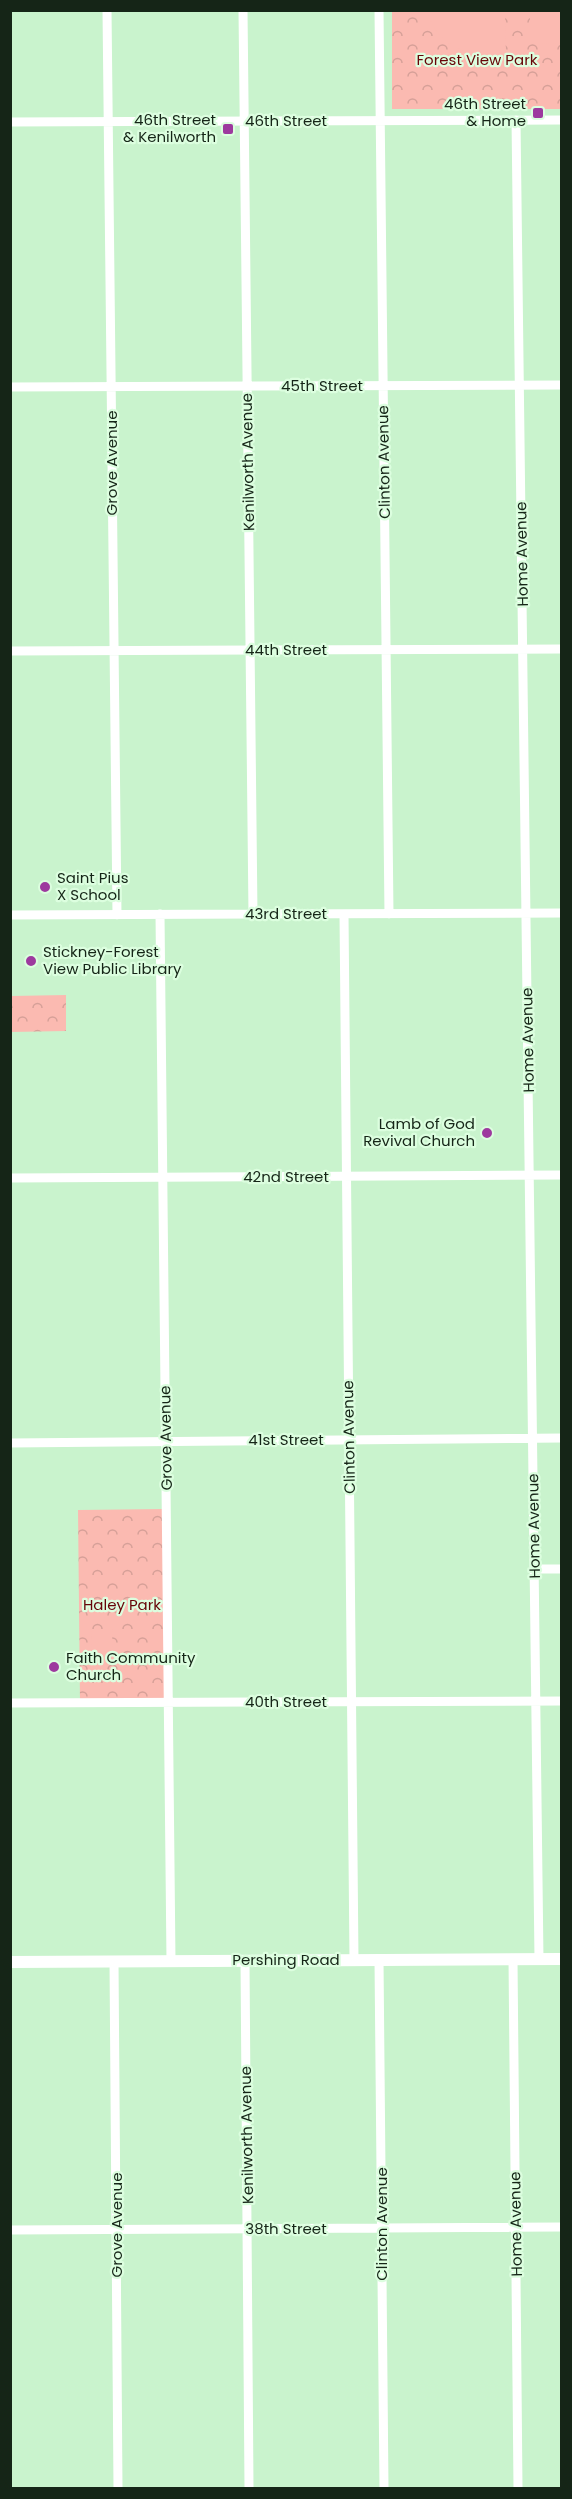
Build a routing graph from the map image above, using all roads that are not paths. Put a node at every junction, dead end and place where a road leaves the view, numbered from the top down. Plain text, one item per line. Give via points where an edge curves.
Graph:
1 (107, 10) edge
2 (243, 10) edge
3 (379, 10) edge
4 (516, 120) junction
5 (561, 120) edge
6 (244, 121) junction
7 (380, 121) junction
8 (10, 122) edge
9 (108, 122) junction
10 (519, 385) junction
11 (561, 385) edge
12 (112, 386) junction
13 (247, 386) junction
14 (383, 386) junction
15 (10, 387) edge
16 (523, 649) junction
17 (561, 649) edge
18 (250, 650) junction
19 (386, 650) junction
20 (10, 651) edge
21 (113, 651) junction
22 (526, 913) junction
23 (561, 913) edge
24 (160, 914) junction
25 (253, 914) junction
26 (344, 914) junction
27 (389, 914) junction
28 (10, 915) edge
29 (117, 915) junction
30 (530, 1175) junction
31 (561, 1175) edge
32 (347, 1176) junction
33 (163, 1177) junction
34 (10, 1178) edge
35 (561, 1438) edge
36 (533, 1439) junction
37 (349, 1440) junction
38 (166, 1441) junction
39 (10, 1443) edge
40 (534, 1569) junction
41 (561, 1569) edge
42 (536, 1701) junction
43 (561, 1701) edge
44 (351, 1702) junction
45 (10, 1703) edge
46 (169, 1703) junction
47 (513, 1959) junction
48 (539, 1959) junction
49 (561, 1959) edge
50 (244, 1960) junction
51 (354, 1960) junction
52 (379, 1960) junction
53 (114, 1961) junction
54 (171, 1961) junction
55 (10, 1962) edge
56 (382, 2228) junction
57 (516, 2228) junction
58 (561, 2228) edge
59 (249, 2229) junction
60 (10, 2230) edge
61 (117, 2230) junction
62 (118, 2488) edge
63 (249, 2488) edge
64 (384, 2488) edge
65 (518, 2488) edge

1 - 9 street, Grove Avenue
2 - 6 street, Kenilworth Avenue
3 - 7 street, Clinton Avenue
4 - 5 street, 46th Street
4 - 7 street, 46th Street
4 - 10 street, Home Avenue
6 - 7 street, 46th Street
6 - 9 street, 46th Street
6 - 13 street, Kenilworth Avenue
7 - 14 street, Clinton Avenue
8 - 9 street, 46th Street
9 - 12 street, Grove Avenue
10 - 11 street, 45th Street
10 - 14 street, 45th Street
10 - 16 street, Home Avenue
12 - 13 street, 45th Street
12 - 15 street, 45th Street
12 - 21 street, Grove Avenue
13 - 14 street, 45th Street
13 - 18 street, Kenilworth Avenue
14 - 19 street, Clinton Avenue
16 - 17 street, 44th Street
16 - 19 street, 44th Street
16 - 22 street, Home Avenue
18 - 19 street, 44th Street
18 - 21 street, 44th Street
18 - 25 street, Kenilworth Avenue
19 - 27 street, Clinton Avenue
20 - 21 street, 44th Street
21 - 29 street, Grove Avenue
22 - 23 street, 43rd Street
22 - 27 street, 43rd Street
22 - 30 street, Home Avenue
24 - 25 street, 43rd Street
24 - 29 street, 43rd Street
24 - 33 street, Grove Avenue
25 - 26 street, 43rd Street
26 - 27 street, 43rd Street
26 - 32 street, Clinton Avenue
28 - 29 street, 43rd Street
30 - 31 street, 42nd Street
30 - 32 street, 42nd Street
30 - 36 street, Home Avenue
32 - 33 street, 42nd Street
32 - 37 street, Clinton Avenue
33 - 34 street, 42nd Street
33 - 38 street, Grove Avenue
35 - 36 street, 41st Street
36 - 37 street, 41st Street
36 - 40 street, Home Avenue
37 - 38 street, 41st Street
37 - 44 street, Clinton Avenue
38 - 39 street, 41st Street
38 - 46 street, Grove Avenue
40 - 41 street
40 - 42 street, Home Avenue
42 - 43 street, 40th Street
42 - 44 street, 40th Street
42 - 48 street, Home Avenue
44 - 46 street, 40th Street
44 - 51 street, Clinton Avenue
45 - 46 street, 40th Street
46 - 54 street, Grove Avenue
47 - 48 main road, Pershing Road
47 - 52 main road, Pershing Road
47 - 57 street, Home Avenue
48 - 49 main road, Pershing Road
50 - 51 main road, Pershing Road
50 - 54 main road, Pershing Road
50 - 59 street, Kenilworth Avenue
51 - 52 main road, Pershing Road
52 - 56 street, Clinton Avenue
53 - 54 main road, Pershing Road
53 - 55 main road, Pershing Road
53 - 61 street, Grove Avenue
56 - 57 street, 38th Street
56 - 59 street, 38th Street
56 - 64 street, Clinton Avenue
57 - 58 street, 38th Street
57 - 65 street, Home Avenue
59 - 61 street, 38th Street
59 - 63 street, Kenilworth Avenue
60 - 61 street, 38th Street
61 - 62 street, Grove Avenue

